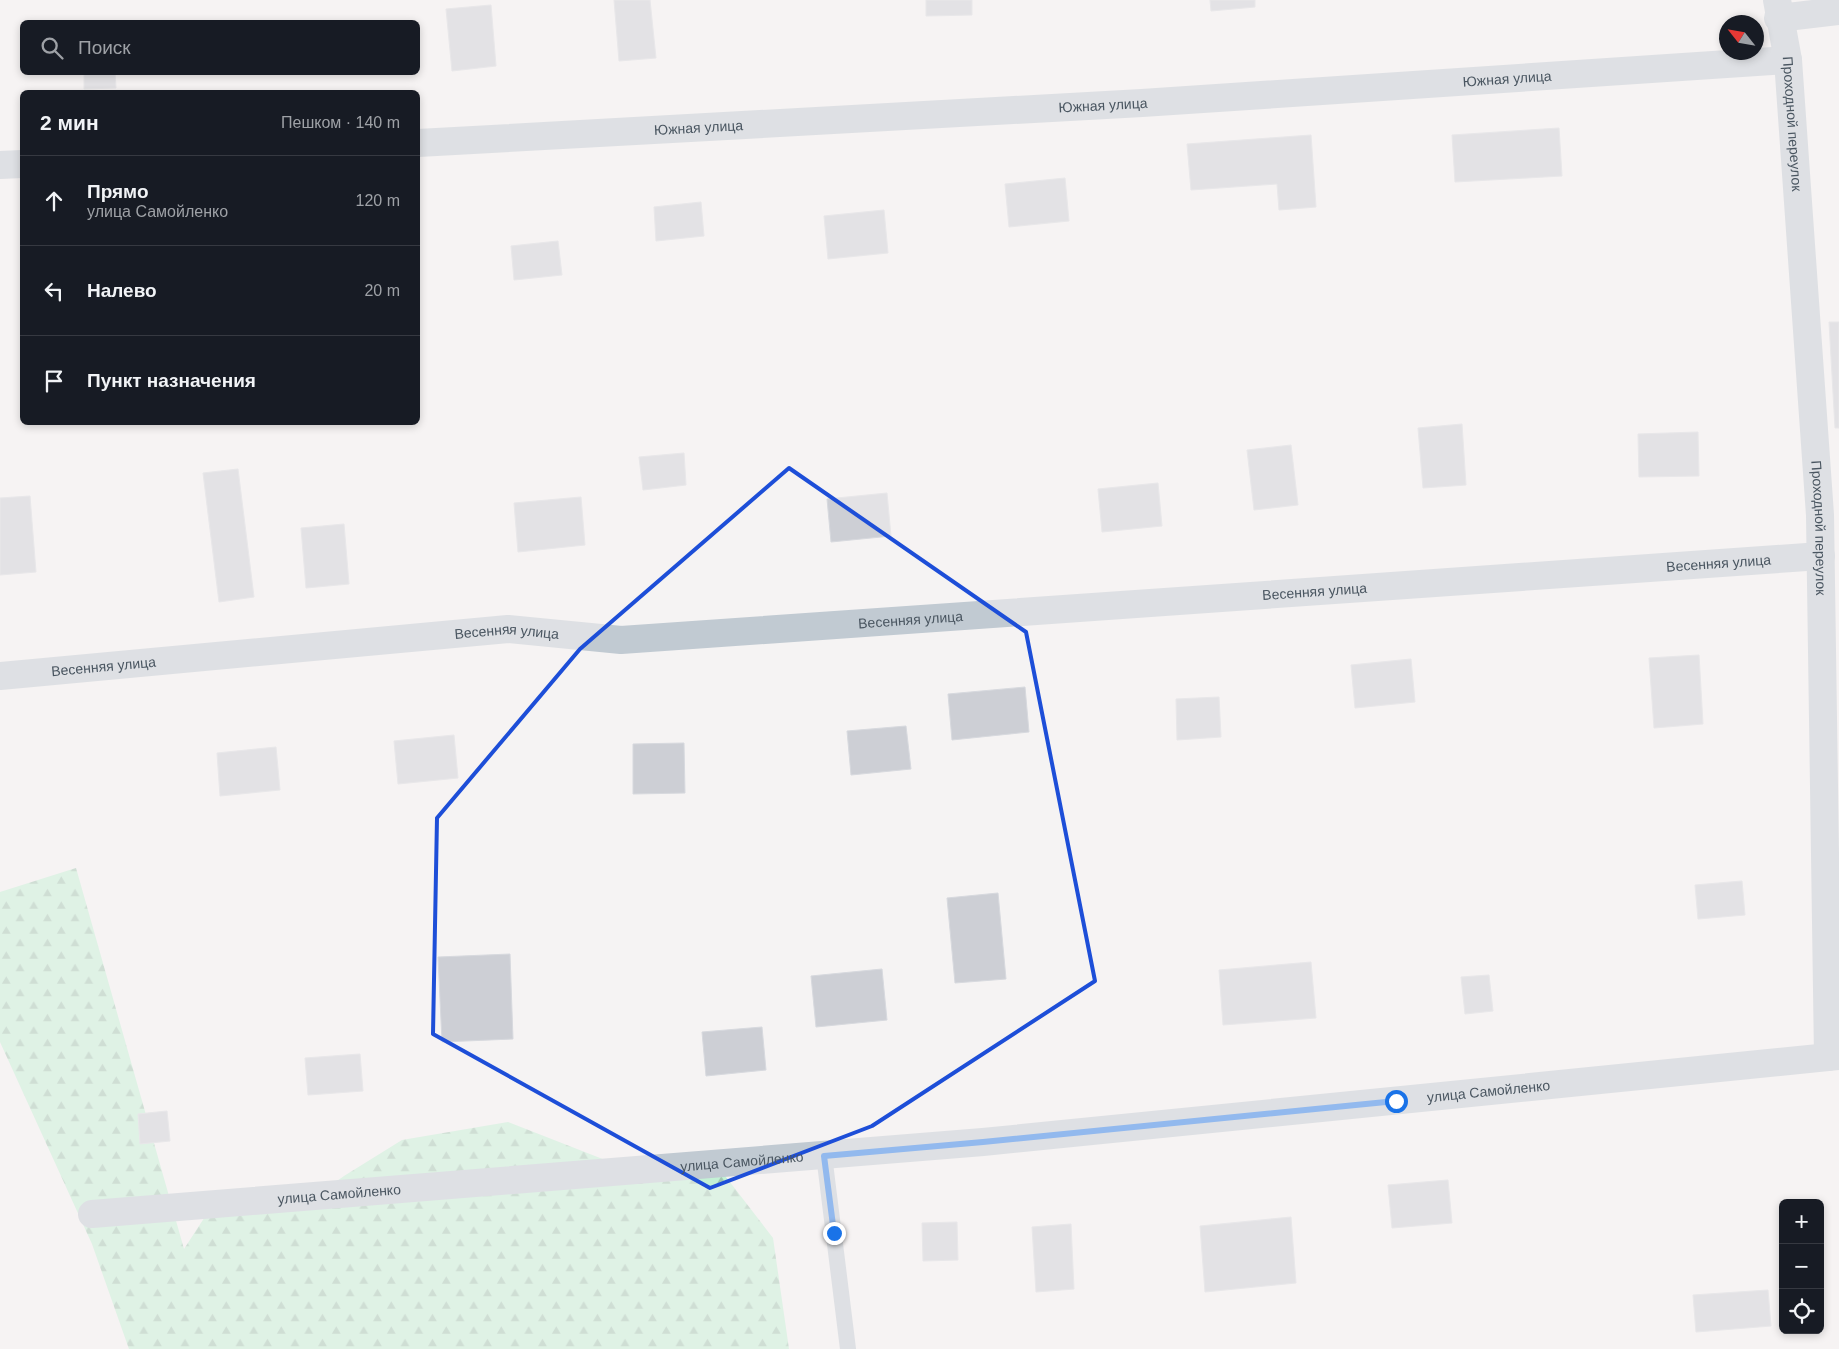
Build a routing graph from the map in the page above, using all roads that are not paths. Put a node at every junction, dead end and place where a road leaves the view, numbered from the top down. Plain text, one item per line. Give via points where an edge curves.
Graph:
1 (1777, 9) edge
2 (1839, 12) edge
3 (1788, 60) junction
4 (420, 143) edge
5 (20, 164) edge
6 (0, 166) edge
7 (1827, 539) edge
8 (0, 676) edge
9 (1834, 1056) edge
10 (824, 1156) junction
11 (92, 1214) dead end
12 (848, 1349) edge

1 - 2 street
1 - 3 street, Проходной переулок
3 - 4 street, Южная улица via 1142,103
3 - 7 street, Проходной переулок
5 - 6 street
7 - 8 street, Весенняя улица via 620,640 508,629
7 - 9 street, Проходной переулок
9 - 10 street, улица Самойленко
10 - 11 street, улица Самойленко
10 - 12 lane

